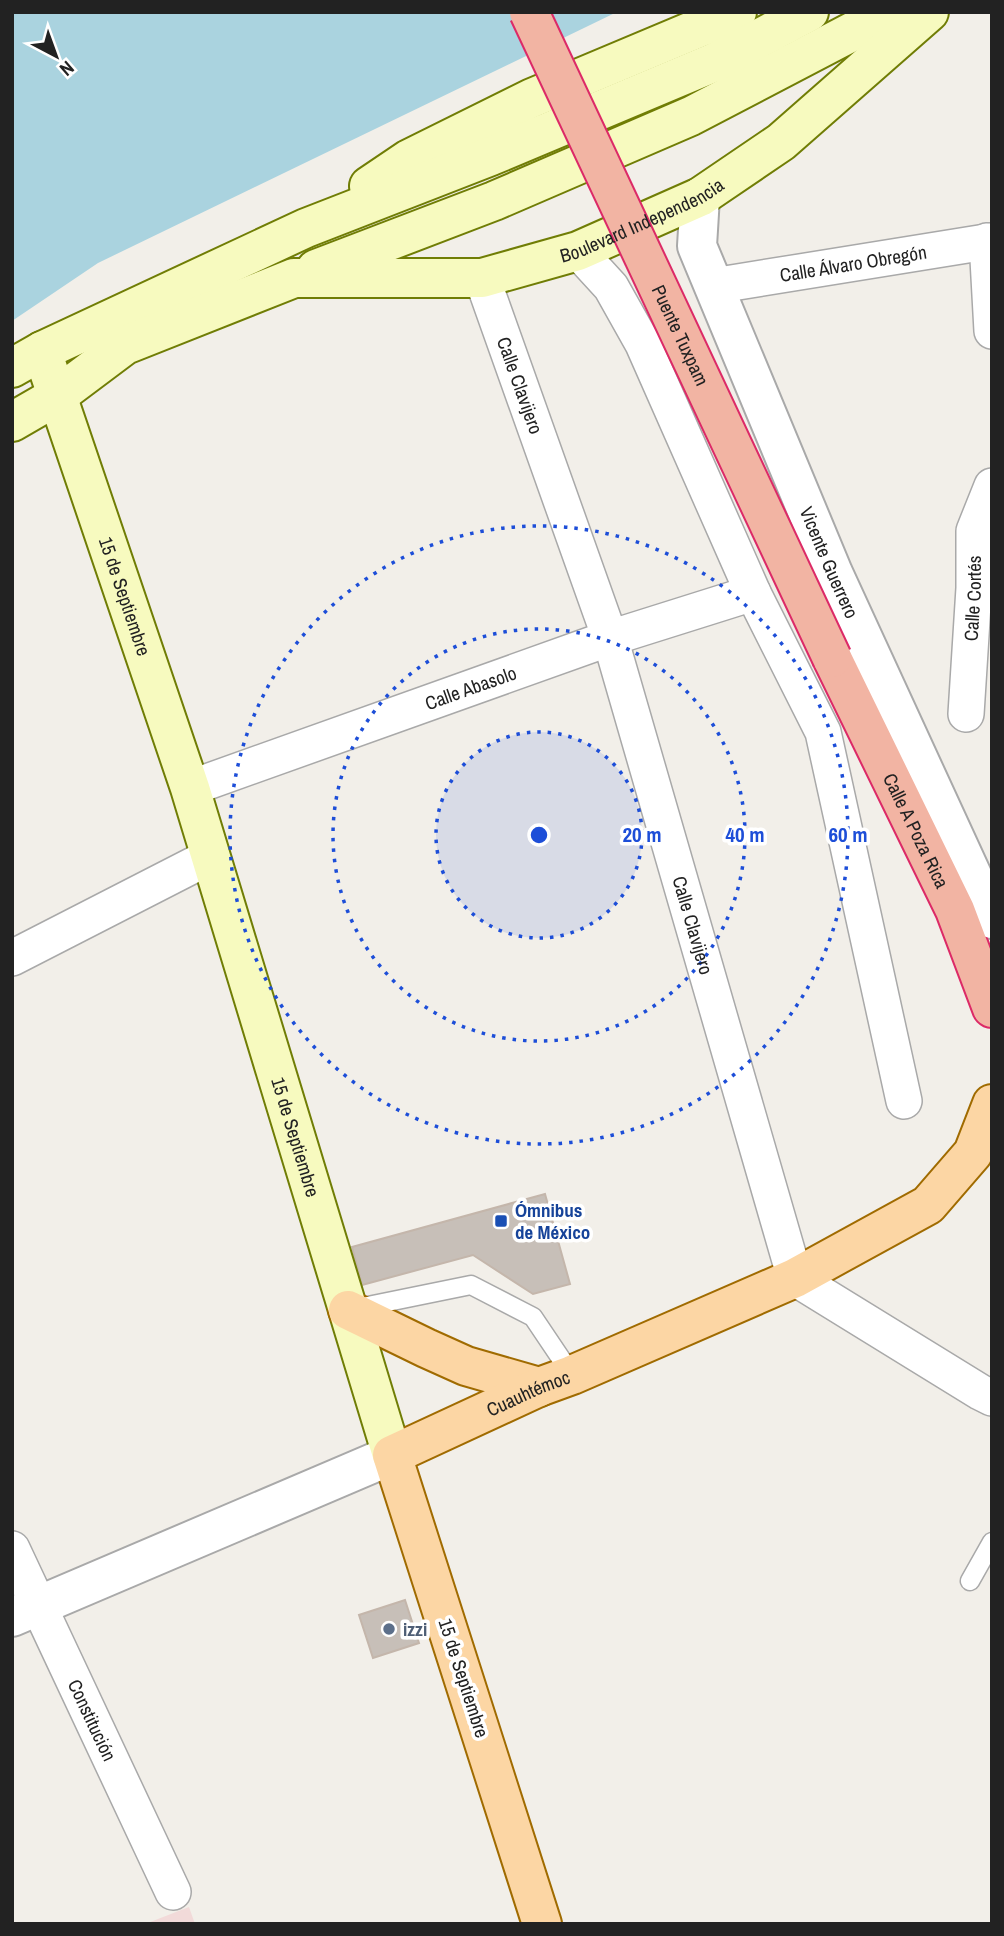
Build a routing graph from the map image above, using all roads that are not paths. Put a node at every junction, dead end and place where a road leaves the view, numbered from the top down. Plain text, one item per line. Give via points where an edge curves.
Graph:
1 (529, 12) edge
2 (737, 12) edge
3 (808, 12) edge
4 (890, 12) edge
5 (929, 12) edge
6 (700, 197) junction
7 (306, 228) junction
8 (990, 241) edge
9 (578, 251) junction
10 (294, 278) junction
11 (482, 278) junction
12 (713, 286) junction
13 (992, 331) edge
14 (27, 359) edge
15 (57, 396) junction
16 (12, 422) edge
17 (992, 486) edge
18 (983, 588) edge
19 (753, 593) junction
20 (610, 638) junction
21 (832, 658) joint
22 (966, 714) dead end
23 (190, 788) junction
24 (211, 856) junction
25 (992, 919) edge
26 (12, 958) edge
27 (992, 1008) edge
28 (904, 1101) dead end
29 (992, 1104) edge
30 (795, 1279) junction
31 (348, 1310) junction
32 (556, 1381) junction
33 (992, 1398) edge
34 (392, 1455) junction
35 (992, 1542) edge
36 (12, 1549) edge
37 (970, 1581) dead end
38 (26, 1611) edge
39 (173, 1892) dead end
40 (542, 1924) edge

1 - 21 highway, Puente Tuxpam, bridge
2 - 7 main road via 532,98 409,159
3 - 7 main road via 715,62
4 - 10 main road, Boulevard Independencia via 691,117 494,201
5 - 6 main road, Boulevard Independencia via 781,142
6 - 9 main road, Boulevard Independencia
6 - 12 street, Vicente Guerrero via 697,246
7 - 14 main road
8 - 12 street, Calle Álvaro Obregón
8 - 13 street
9 - 11 main road, Boulevard Independencia
9 - 19 street via 611,287 643,344
10 - 11 main road, Boulevard Independencia
10 - 15 main road, Boulevard Independencia via 125,345
11 - 20 street, Calle Clavijero
12 - 25 street, Vicente Guerrero via 833,573
14 - 15 main road, 15 de Septiembre
15 - 16 main road, Boulevard Independencia
15 - 23 main road, 15 de Septiembre
17 - 18 street, Calle Cortés via 974,531
18 - 22 street, Calle Cortés
19 - 20 street, Calle Abasolo
19 - 28 street via 823,732
20 - 23 street, Calle Abasolo
20 - 30 street, Calle Clavijero
21 - 27 highway, Calle A Poza Rica via 955,910
23 - 24 main road, 15 de Septiembre
24 - 26 street
24 - 31 main road, 15 de Septiembre
29 - 30 main road, Cuauhtémoc via 972,1153 928,1205
30 - 32 main road, Cuauhtémoc
30 - 33 street
31 - 32 main road via 466,1366
31 - 32 lane via 471,1285 533,1317
31 - 34 main road, 15 de Septiembre
32 - 34 main road, Cuauhtémoc
34 - 38 street, Cuauhtémoc
34 - 40 main road, 15 de Septiembre
35 - 37 lane
36 - 38 street, Constitución
38 - 39 street, Constitución

